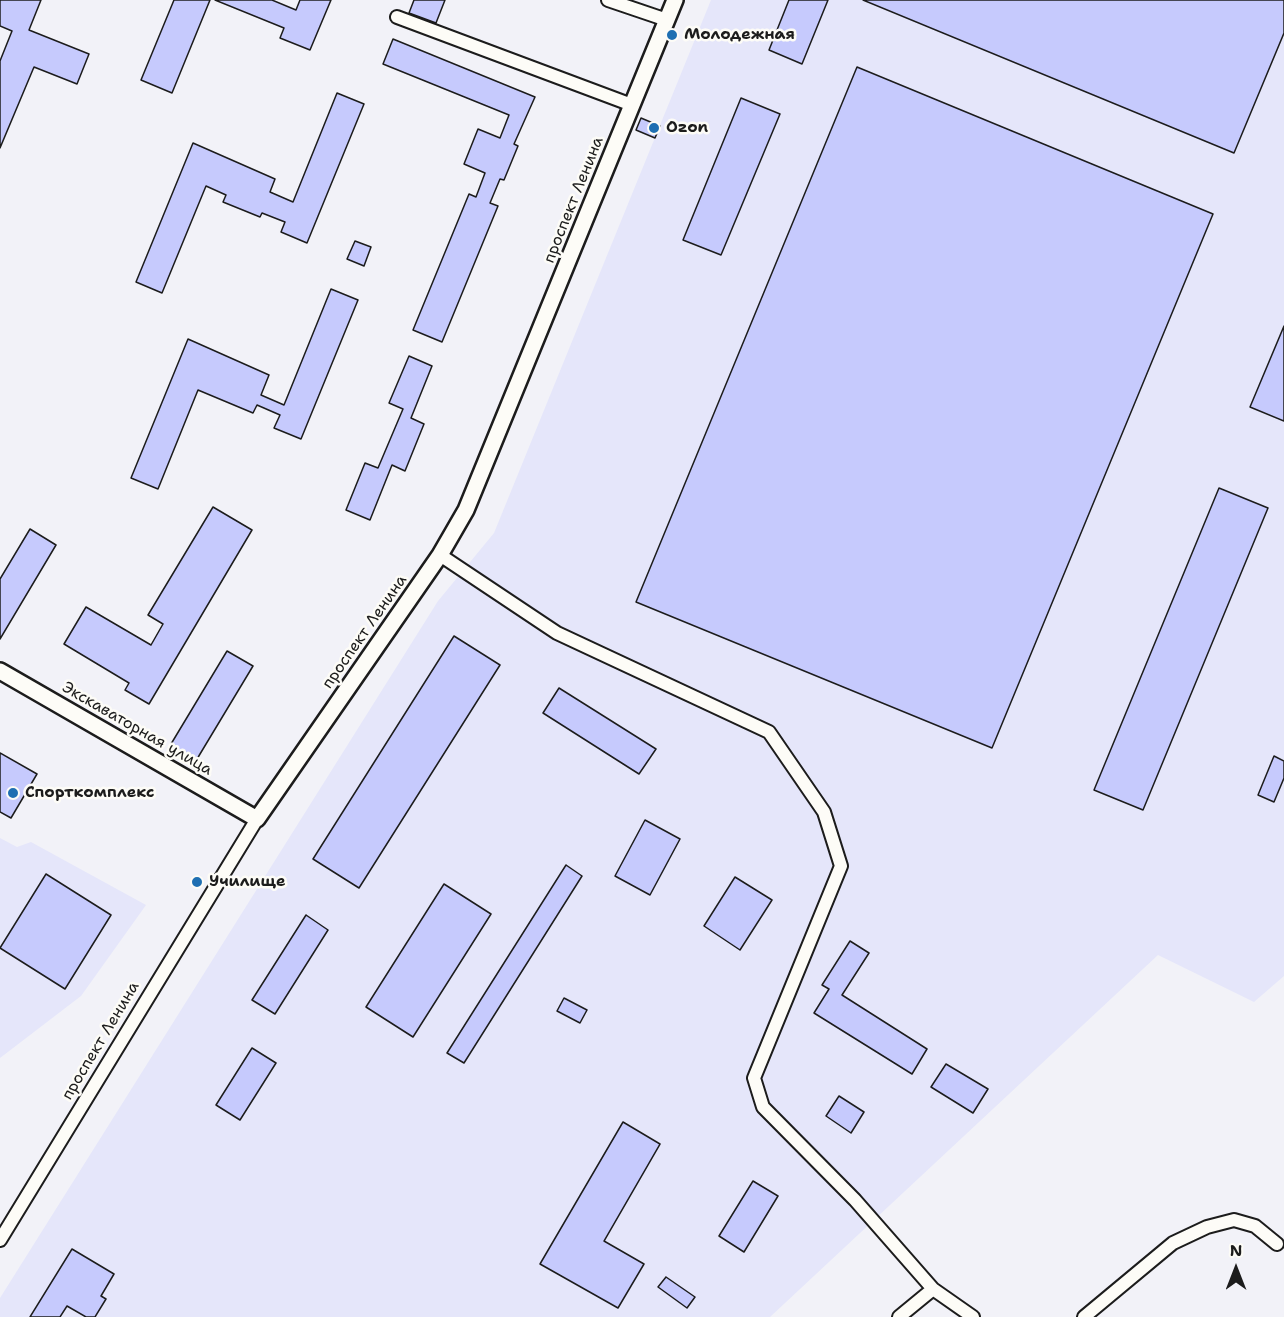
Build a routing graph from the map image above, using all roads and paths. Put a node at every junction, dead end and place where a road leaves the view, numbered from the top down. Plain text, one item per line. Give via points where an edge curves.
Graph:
1 (608, 0) edge
2 (675, 0) edge
3 (397, 16) dead end
4 (667, 20) junction
5 (632, 105) junction
6 (440, 555) junction
7 (0, 671) edge
8 (257, 819) junction
9 (0, 1240) edge
10 (1277, 1244) dead end
11 (933, 1289) junction
12 (899, 1317) edge
13 (973, 1317) edge
14 (1084, 1317) edge

1 - 4 street
2 - 4 street, проспект Ленина
3 - 5 street
4 - 5 street, проспект Ленина
5 - 6 street, проспект Ленина via 466,510
6 - 8 street, проспект Ленина
6 - 11 street via 557,633 769,732 824,812 841,866 754,1078 763,1107 855,1200
7 - 8 street, Экскаваторная улица
8 - 9 street, проспект Ленина
10 - 14 street via 1254,1226 1234,1220 1207,1227 1173,1243
11 - 12 street
11 - 13 street

